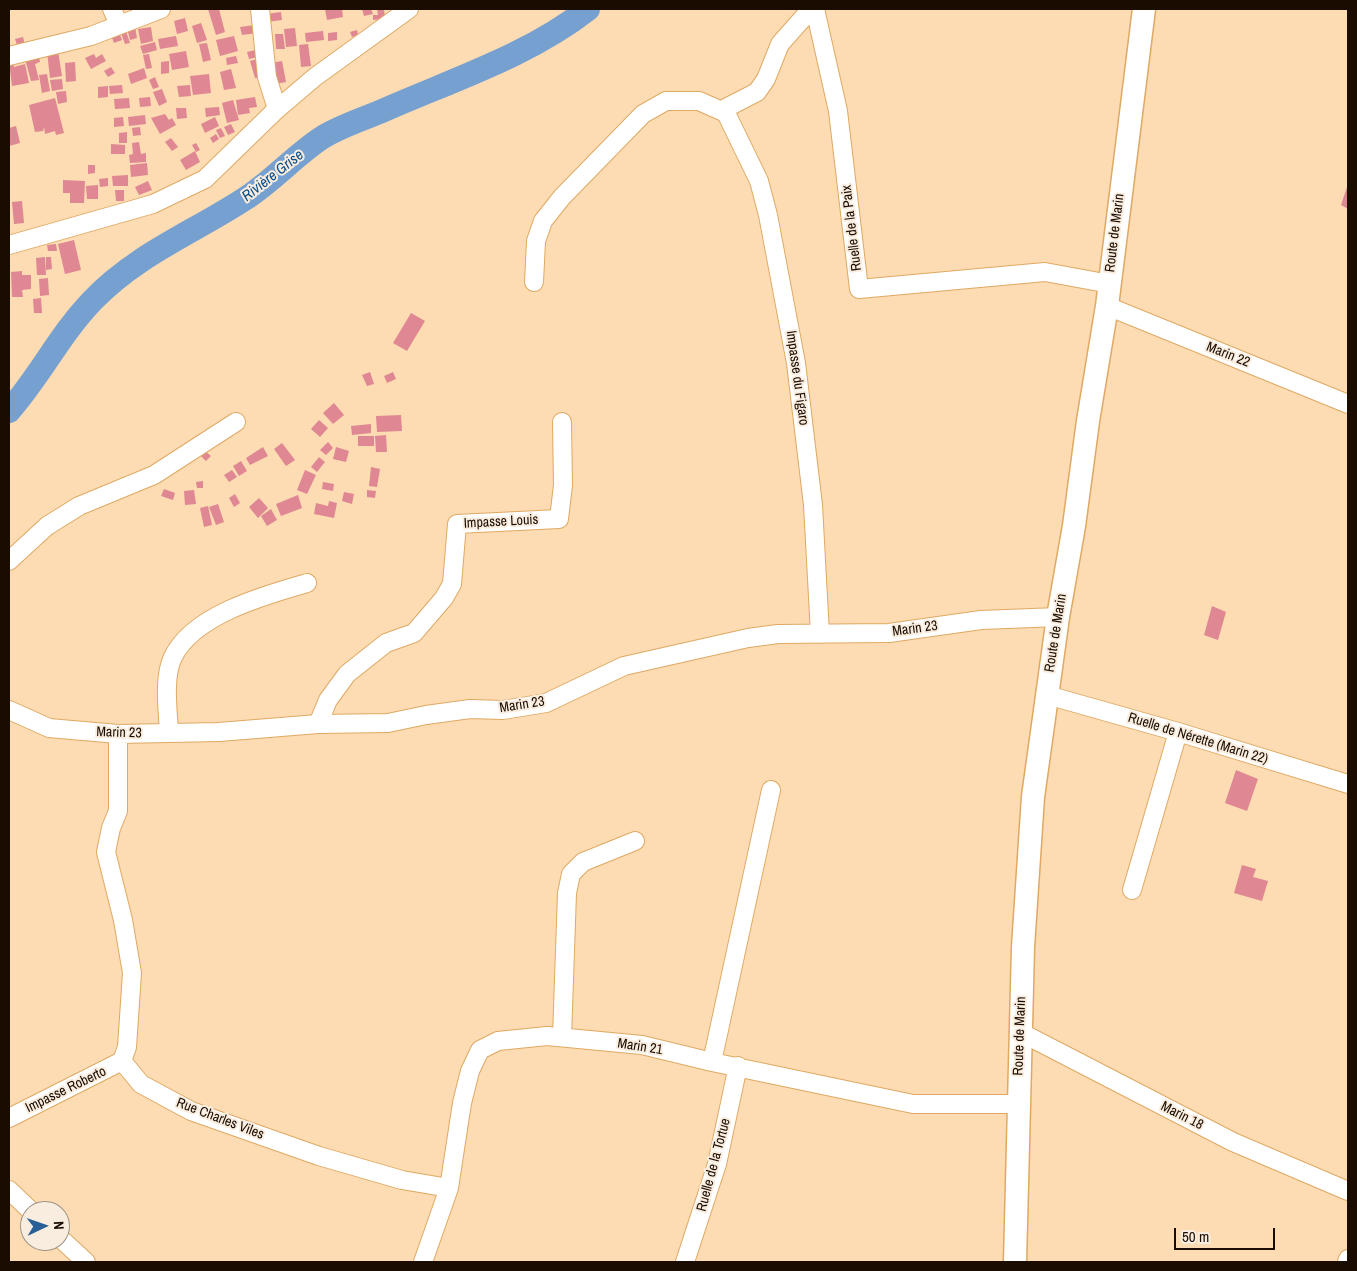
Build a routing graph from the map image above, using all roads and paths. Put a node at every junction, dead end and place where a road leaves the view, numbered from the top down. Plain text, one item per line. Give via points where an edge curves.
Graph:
1 (112, 9) edge
2 (161, 9) edge
3 (260, 9) edge
4 (409, 9) edge
5 (811, 9) edge
6 (816, 9) edge
7 (1144, 9) edge
8 (119, 25) junction
9 (9, 56) edge
10 (277, 109) junction
11 (722, 110) junction
12 (9, 245) edge
13 (534, 282) dead end
14 (1110, 284) junction
15 (1107, 306) junction
16 (1348, 404) edge
17 (236, 422) dead end
18 (562, 422) dead end
19 (9, 561) edge
20 (307, 583) dead end
21 (1058, 617) junction
22 (820, 634) junction
23 (1047, 695) junction
24 (9, 710) edge
25 (318, 724) junction
26 (1178, 732) junction
27 (169, 733) junction
28 (118, 734) junction
29 (1348, 784) edge
30 (771, 790) dead end
31 (635, 841) dead end
32 (1132, 890) dead end
33 (1020, 1032) junction
34 (562, 1037) junction
35 (122, 1061) junction
36 (712, 1062) junction
37 (738, 1066) junction
38 (1018, 1104) junction
39 (9, 1118) edge
40 (449, 1188) junction
41 (9, 1190) edge
42 (1348, 1191) edge
43 (21, 1201) edge
44 (70, 1247) edge
45 (86, 1262) edge
46 (423, 1262) edge
47 (685, 1262) edge
48 (1014, 1262) edge

1 - 8 street
2 - 8 street
3 - 10 street via 267,78
4 - 10 street via 315,77
5 - 11 street via 780,44 757,92
6 - 14 street, Ruelle de la Paix via 838,111 859,289 1045,272
7 - 14 main road, Route de Marin
8 - 9 street via 91,36
10 - 12 street via 205,179 153,204
11 - 13 street via 699,101 666,101 638,119 543,221 536,241
11 - 22 street, Impasse du Figaro via 759,181 796,363 813,506
14 - 15 main road, Route de Marin
15 - 16 street, Marin 22
15 - 21 main road, Route de Marin
17 - 19 street via 154,475 79,506 47,526
18 - 25 street, Impasse Louis via 563,485 559,518 457,524 452,584 444,598 414,633 386,644 347,674 328,700
20 - 27 street via 221,613 191,634 172,658 167,688
21 - 22 street, Marin 23 via 981,620 889,633
21 - 23 main road, Route de Marin
22 - 25 street, Marin 23 via 755,637 714,648 662,656 624,666 546,703 503,710 443,712 388,723
23 - 26 street, Ruelle de Nérette (Marin 22)
23 - 33 main road, Route de Marin via 1033,797
24 - 28 street, Marin 23 via 50,728
25 - 27 street, Marin 23
26 - 29 street, Ruelle de Nérette (Marin 22)
26 - 32 street
27 - 28 street, Marin 23
28 - 35 street via 118,811 106,852 132,973 127,1047
30 - 36 street
31 - 34 street via 583,862 571,874 567,893
33 - 38 main road, Route de Marin
33 - 42 street, Marin 18 via 1233,1142
34 - 36 street, Marin 21 via 642,1045
34 - 40 street, Marin 21 via 498,1041 480,1050 470,1071 462,1103
35 - 39 street, Impasse Roberto
35 - 40 street, Rue Charles Viles via 140,1084 191,1111 319,1156 402,1180
36 - 37 street, Marin 21
37 - 38 street, Marin 21 via 913,1104
37 - 47 street, Ruelle de la Tortue via 717,1164
38 - 48 main road, Route de Marin
40 - 46 street, Marin 21
41 - 43 street
44 - 45 street

